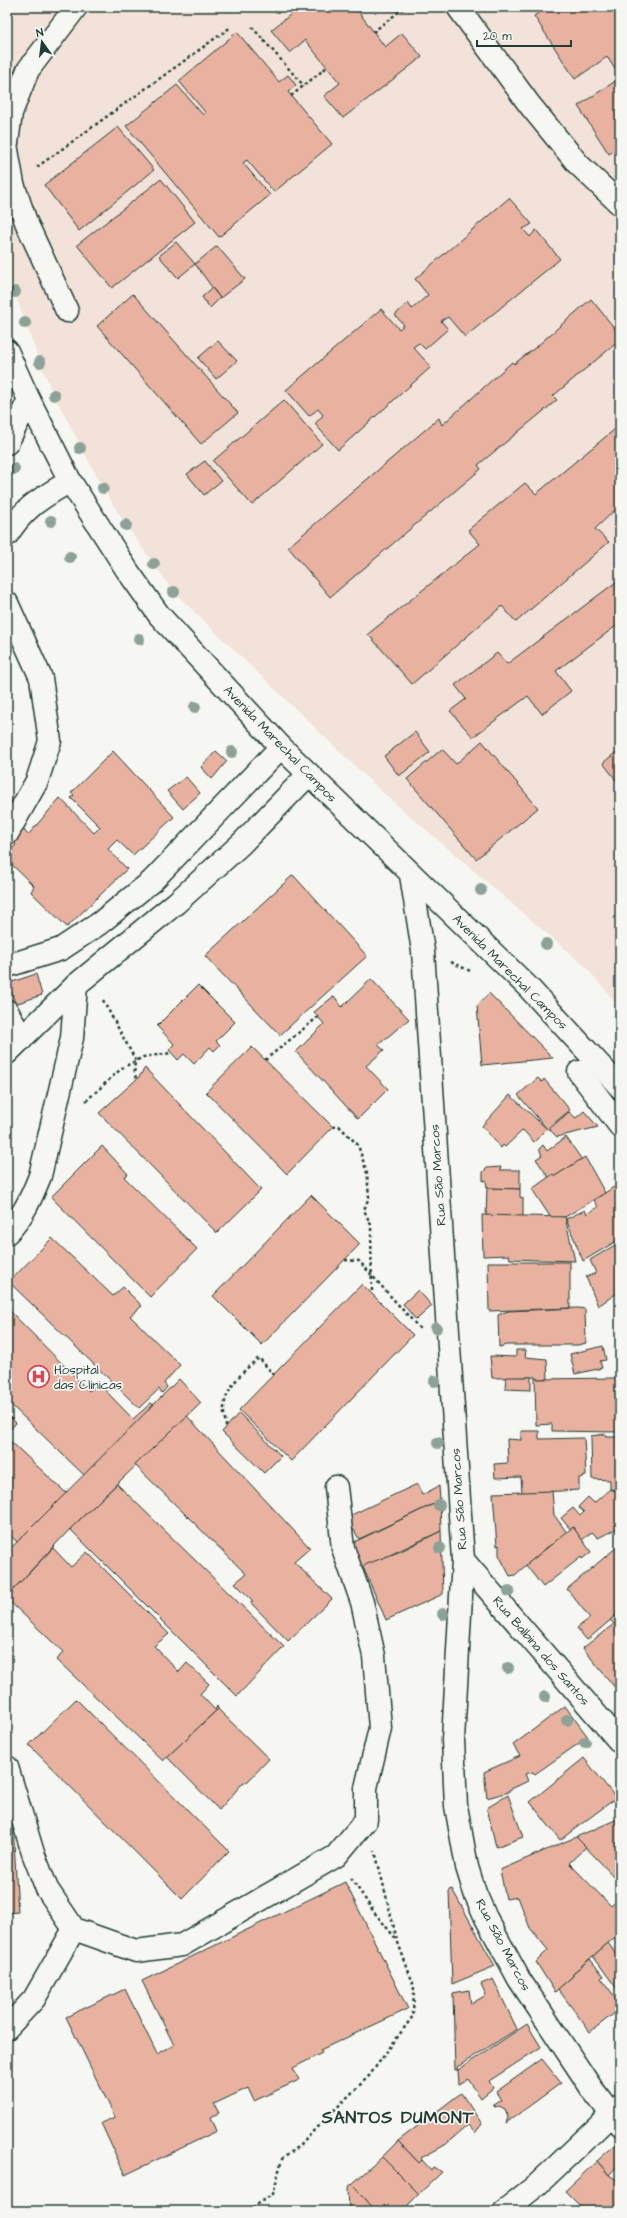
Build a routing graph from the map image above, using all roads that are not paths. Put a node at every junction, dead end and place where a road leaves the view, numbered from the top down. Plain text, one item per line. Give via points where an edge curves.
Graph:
1 (76, 7) edge
2 (458, 7) edge
3 (7, 143) edge
4 (7, 150) edge
5 (620, 204) edge
6 (67, 311) dead end
7 (7, 351) edge
8 (29, 400) junction
9 (7, 443) edge
10 (70, 481) junction
11 (7, 535) edge
12 (7, 603) edge
13 (281, 747) junction
14 (309, 774) junction
15 (7, 834) edge
16 (411, 874) junction
17 (7, 966) edge
18 (83, 980) junction
19 (7, 1011) edge
20 (14, 1046) edge
21 (579, 1072) dead end
22 (620, 1087) edge
23 (620, 1126) edge
24 (7, 1233) edge
25 (336, 1487) dead end
26 (463, 1560) junction
27 (620, 1742) edge
28 (7, 1767) edge
29 (74, 1929) junction
30 (7, 2028) edge
31 (617, 2115) edge
32 (504, 2211) edge

1 - 3 street via 28,70 11,113
2 - 5 street via 529,104 578,164
4 - 6 street via 13,184 26,222
7 - 8 street, Avenida Marechal Campos
8 - 9 street
8 - 10 street, Avenida Marechal Campos
10 - 11 street via 37,501 18,517
10 - 13 street, Avenida Marechal Campos via 159,615
12 - 15 street via 41,678 50,741 37,781
13 - 14 street, Avenida Marechal Campos
13 - 17 street via 152,880 100,923 61,949
14 - 16 street, Avenida Marechal Campos
14 - 18 street via 241,844
16 - 22 street, Avenida Marechal Campos via 528,987
16 - 26 street, Rua São Marcos via 423,952
18 - 20 street
18 - 24 street via 40,1176 15,1225
19 - 20 street
21 - 23 street
25 - 29 street via 343,1548 362,1602 374,1656 380,1728 366,1788 366,1820 336,1856 182,1945 136,1951
26 - 27 street, Rua Balbina dos Santos
26 - 31 street, Rua São Marcos via 453,1740 456,1806 467,1867 486,1918 519,1979 592,2090
28 - 29 street via 33,1853 47,1889
29 - 30 street via 34,2000
31 - 32 street

